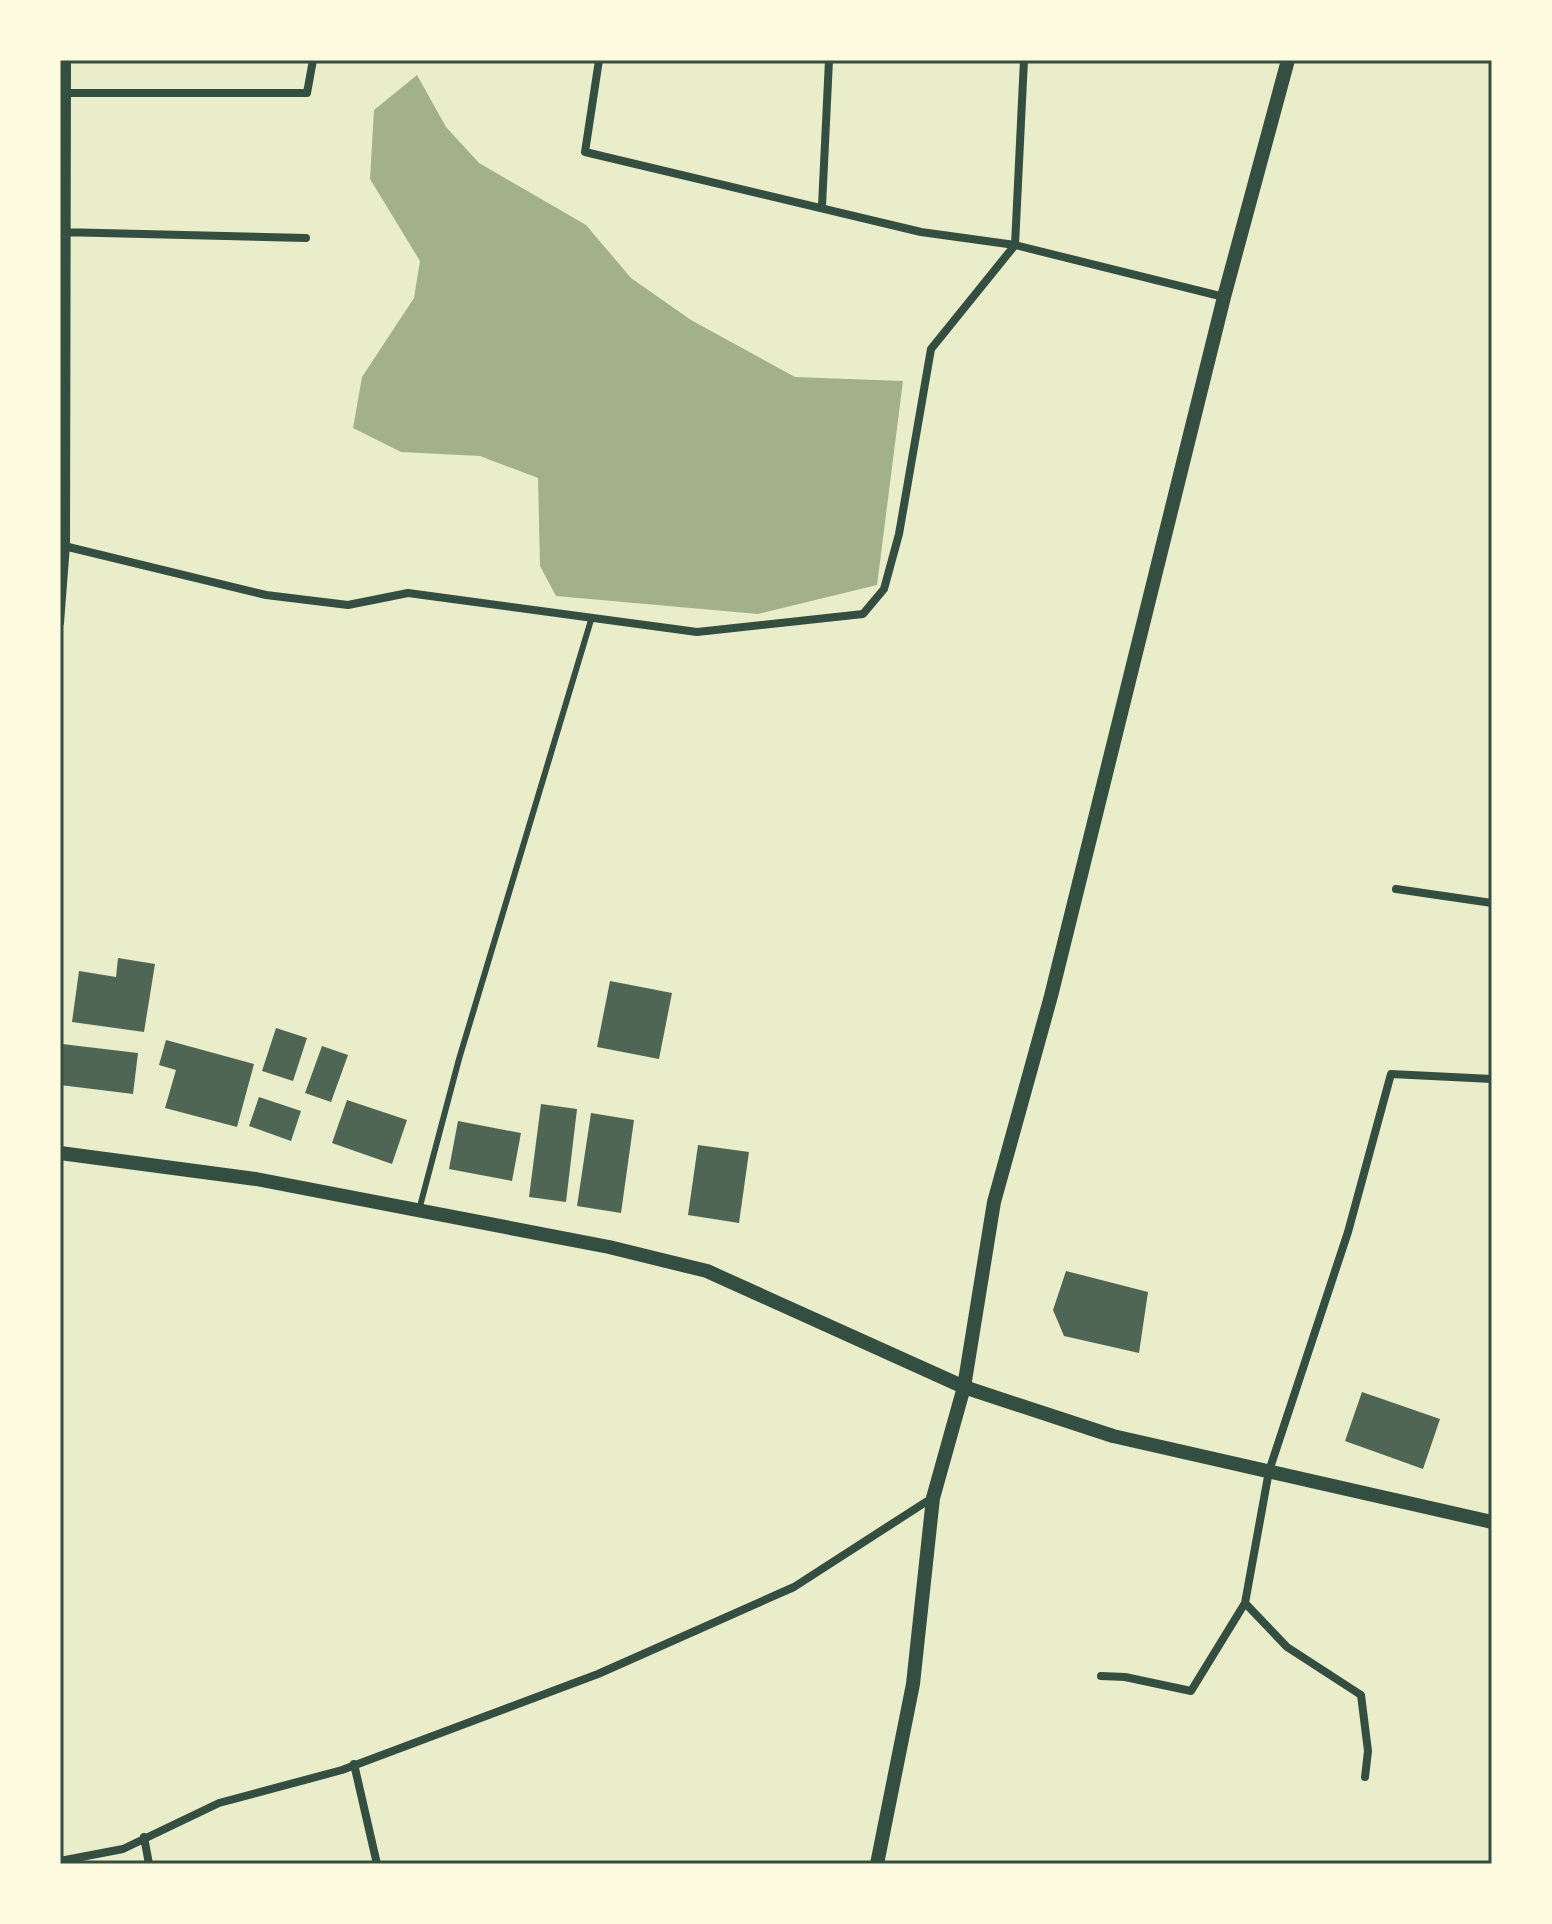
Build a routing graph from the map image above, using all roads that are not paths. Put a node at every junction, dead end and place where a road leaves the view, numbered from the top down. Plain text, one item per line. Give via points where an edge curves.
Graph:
1 (67, 60) edge
2 (313, 60) edge
3 (599, 60) edge
4 (829, 60) edge
5 (1024, 60) edge
6 (1288, 60) edge
7 (63, 93) edge
8 (822, 206) junction
9 (63, 232) edge
10 (306, 238) dead end
11 (1015, 245) junction
12 (1224, 297) junction
13 (63, 545) edge
14 (591, 620) junction
15 (60, 623) edge
16 (1396, 889) dead end
17 (1492, 903) edge
18 (1492, 1079) edge
19 (60, 1153) edge
20 (419, 1210) junction
21 (964, 1387) junction
22 (1269, 1471) junction
23 (933, 1498) junction
24 (1492, 1522) edge
25 (1245, 1603) junction
26 (1101, 1676) dead end
27 (354, 1764) junction
28 (1365, 1777) dead end
29 (144, 1837) junction
30 (60, 1861) edge
31 (149, 1864) edge
32 (377, 1864) edge
33 (877, 1864) edge

1 - 7 street
2 - 7 street via 307,93
3 - 8 street via 585,152
4 - 8 street
5 - 11 street
6 - 12 street
7 - 9 street
8 - 11 street via 921,232
9 - 10 street
9 - 13 street
11 - 12 street
11 - 14 street via 931,349 899,534 884,589 863,614 697,632
12 - 21 street via 1051,996 994,1202
13 - 14 street via 266,595 348,605 408,593
13 - 15 street
14 - 20 lane
16 - 17 street
18 - 22 street via 1391,1074 1348,1232
19 - 20 street via 256,1179
20 - 21 street via 707,1271
21 - 22 street via 1113,1436
21 - 23 street
22 - 24 street
22 - 25 street
23 - 27 street via 794,1587 710,1627
23 - 33 street via 913,1684
25 - 26 street via 1191,1691
25 - 28 street via 1287,1647 1361,1695 1368,1751
27 - 29 street via 219,1803
27 - 32 street
29 - 30 street via 123,1849
29 - 31 street

